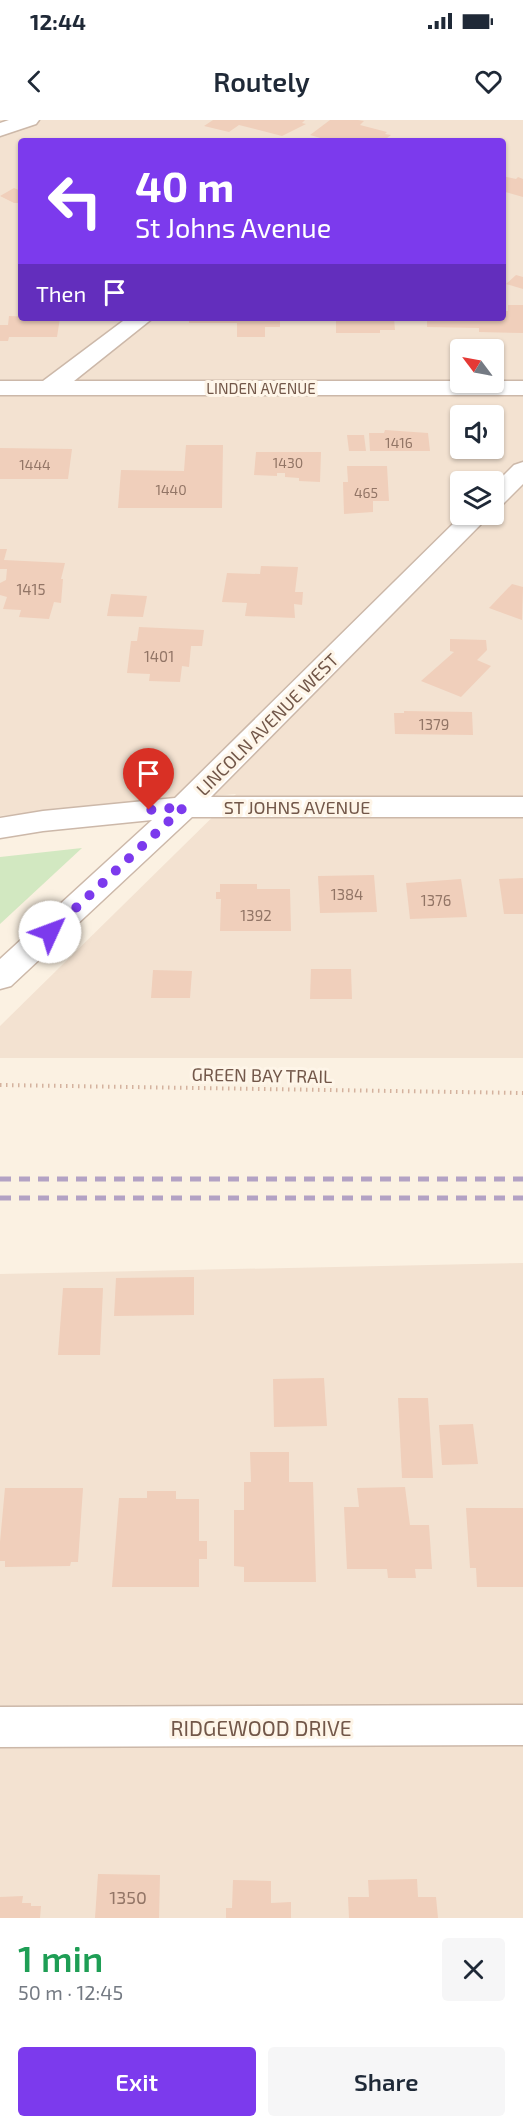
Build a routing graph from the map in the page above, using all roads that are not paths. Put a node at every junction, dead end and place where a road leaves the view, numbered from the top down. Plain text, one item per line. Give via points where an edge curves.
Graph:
1 (29, 120) edge
2 (0, 130) edge
3 (138, 321) edge
4 (0, 388) edge
5 (49, 388) junction
6 (523, 388) edge
7 (523, 470) edge
8 (504, 489) edge
9 (467, 525) edge
10 (184, 807) junction
11 (523, 807) edge
12 (0, 828) edge
13 (0, 978) edge
14 (523, 1725) edge
15 (0, 1727) edge

1 - 2 street
3 - 5 street
4 - 5 street, LINDEN AVENUE
5 - 6 street, LINDEN AVENUE
7 - 8 street
9 - 10 street, LINCOLN AVENUE WEST
10 - 11 street, ST JOHNS AVENUE
10 - 12 street, ST JOHNS AVENUE
10 - 13 street, LINCOLN AVENUE WEST
14 - 15 street, RIDGEWOOD DRIVE

